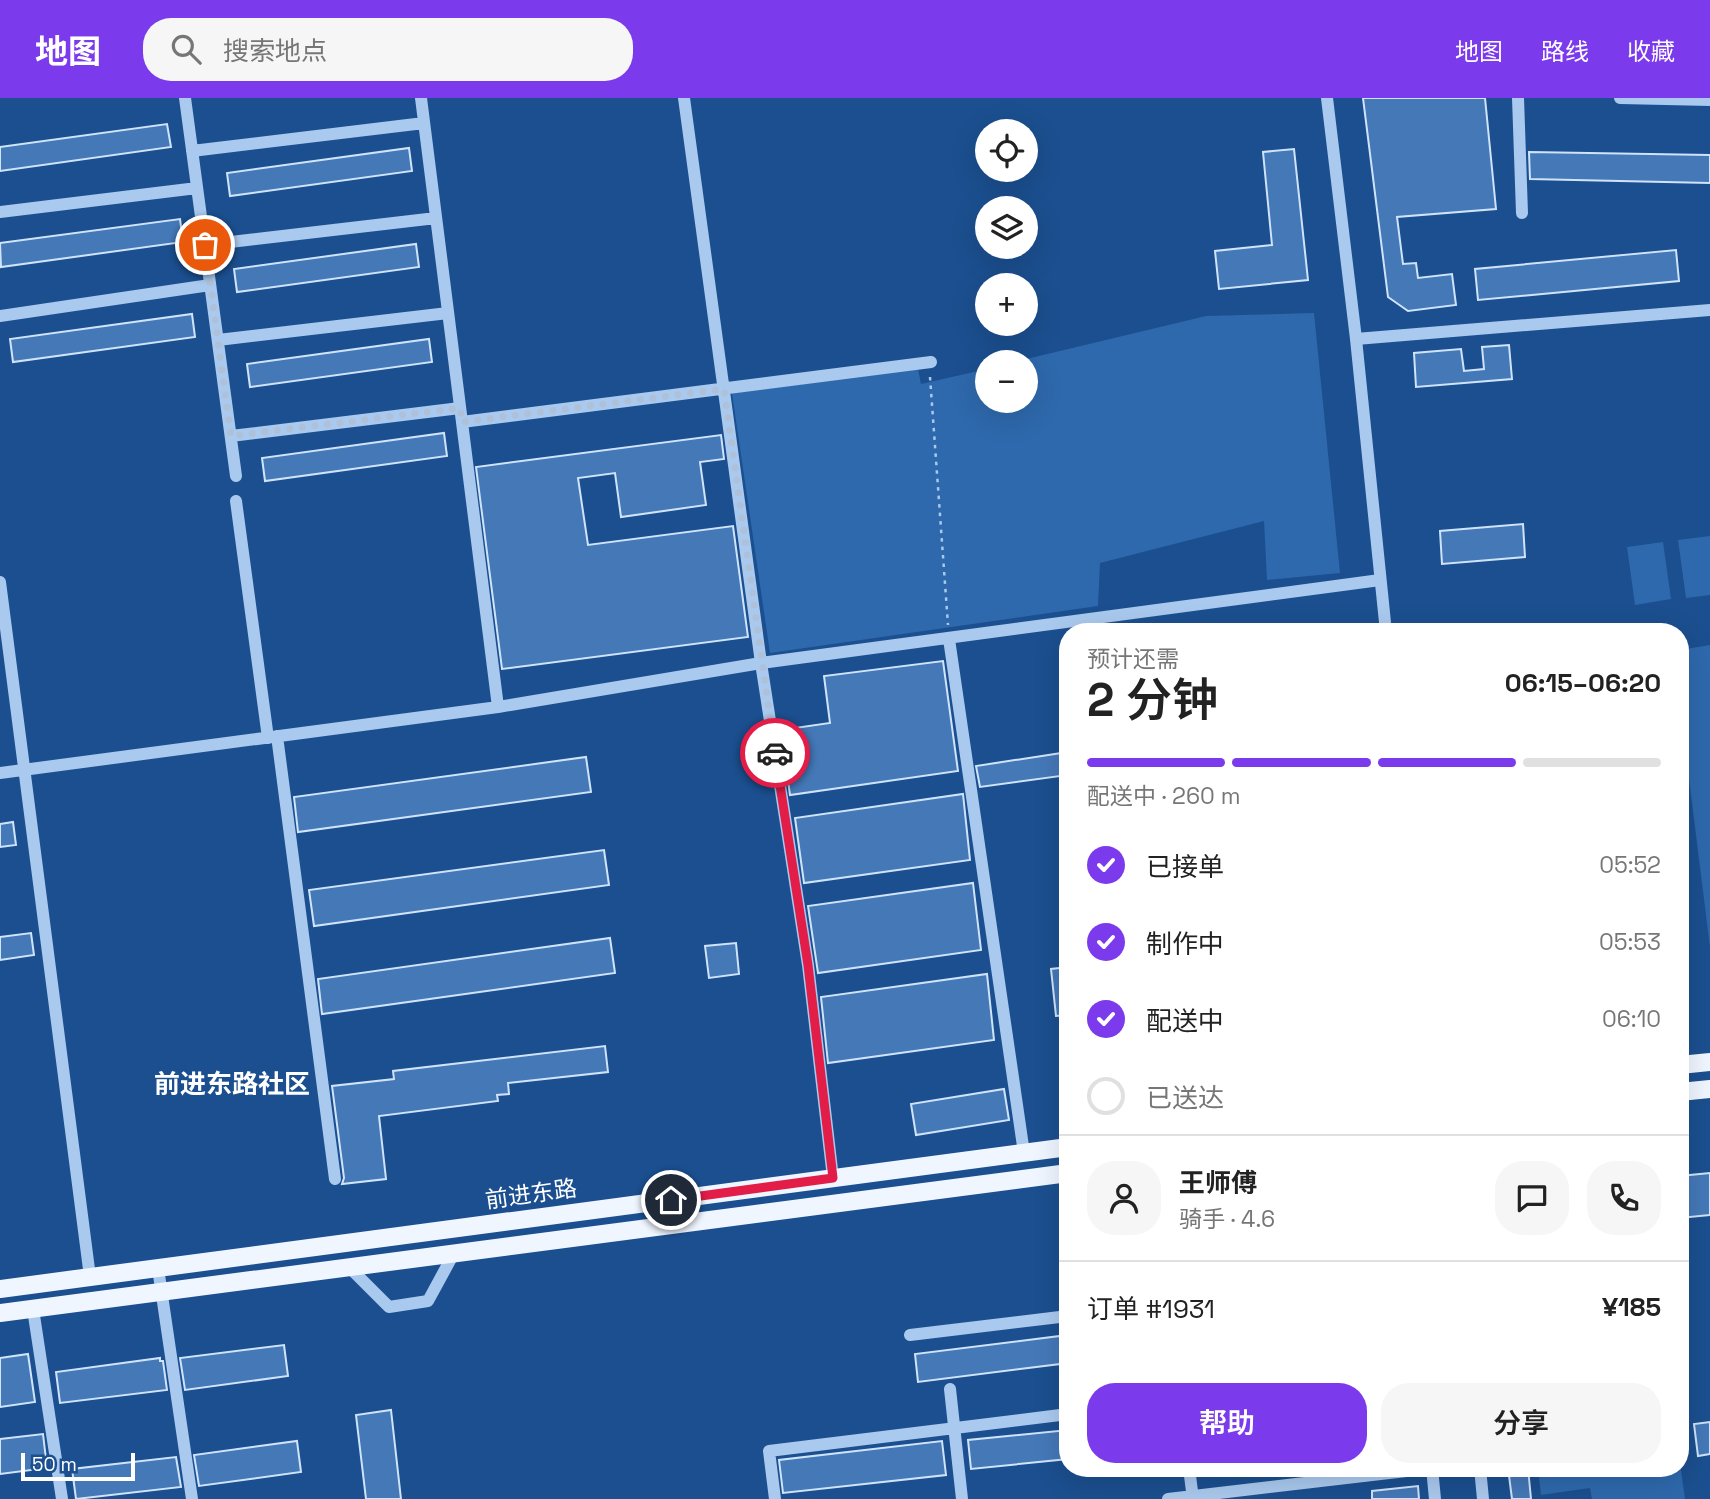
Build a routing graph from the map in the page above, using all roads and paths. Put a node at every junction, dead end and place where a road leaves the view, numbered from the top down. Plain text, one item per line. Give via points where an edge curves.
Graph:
1 (185, 98) edge
2 (421, 98) edge
3 (684, 98) edge
4 (1327, 98) edge
5 (1518, 98) edge
6 (1620, 98) edge
7 (1710, 100) edge
8 (424, 123) junction
9 (192, 151) junction
10 (197, 188) junction
11 (0, 212) edge
12 (1522, 213) dead end
13 (436, 218) junction
14 (205, 245) junction
15 (210, 285) junction
16 (1710, 310) edge
17 (448, 313) junction
18 (0, 316) edge
19 (1356, 339) junction
20 (218, 340) junction
21 (931, 362) joint
22 (724, 389) junction
23 (460, 408) junction
24 (462, 422) junction
25 (231, 436) junction
26 (236, 476) dead end
27 (236, 501) dead end
28 (1380, 580) junction
29 (0, 582) edge
30 (1065, 623) edge
31 (1385, 623) edge
32 (1059, 624) edge
33 (948, 639) junction
34 (761, 663) junction
35 (498, 707) junction
36 (273, 737) junction
37 (24, 770) junction
38 (0, 773) edge
39 (1710, 1062) edge
40 (1689, 1064) edge
41 (1710, 1089) edge
42 (1689, 1092) edge
43 (1059, 1148) edge
44 (1024, 1153) junction
45 (1059, 1173) edge
46 (833, 1178) junction
47 (335, 1179) dead end
48 (453, 1255) junction
49 (158, 1268) junction
50 (349, 1268) junction
51 (90, 1277) junction
52 (0, 1289) edge
53 (162, 1292) junction
54 (33, 1309) junction
55 (0, 1313) edge
56 (1059, 1317) edge
57 (910, 1335) dead end
58 (950, 1389) dead end
59 (1059, 1415) edge
60 (954, 1427) junction
61 (1190, 1477) edge
62 (1360, 1477) edge
63 (1433, 1477) edge
64 (1481, 1477) edge
65 (1193, 1498) edge
66 (62, 1499) edge
67 (192, 1499) edge
68 (775, 1499) edge
69 (962, 1499) edge
70 (1168, 1499) edge
71 (1435, 1499) edge
72 (1483, 1499) edge

1 - 9 street
2 - 8 street
3 - 22 street
4 - 19 street
5 - 12 street
6 - 7 street
8 - 9 street
8 - 13 street
9 - 10 street
10 - 11 street
10 - 14 street
13 - 14 street
13 - 17 street
14 - 15 street
15 - 18 street
15 - 20 street
16 - 19 street
17 - 20 street
17 - 23 street
19 - 28 street
20 - 25 street
21 - 22 street
21 - 33 path
22 - 24 street
22 - 34 street
23 - 24 street
23 - 25 street
24 - 35 street
25 - 26 street
27 - 36 street
28 - 30 street
28 - 31 street
29 - 37 street
32 - 33 street
33 - 34 street
33 - 44 street
34 - 35 street
34 - 46 street via 808,965
35 - 36 street
36 - 37 street
36 - 47 street
37 - 38 street
37 - 51 street
39 - 40 main road
41 - 42 main road
43 - 44 main road, 前进东路
44 - 46 main road, 前进东路
45 - 48 main road
46 - 49 main road, 前进东路
48 - 50 main road
48 - 50 street via 428,1301 388,1307
49 - 51 main road, 前进东路
49 - 53 street
50 - 53 main road
51 - 52 main road, 前进东路
53 - 54 main road
53 - 67 street
54 - 55 main road
54 - 66 street
56 - 57 street
58 - 60 street
59 - 60 street
60 - 68 street via 769,1451
60 - 69 street
61 - 65 street
62 - 65 street
63 - 71 street
64 - 72 street
65 - 70 street

